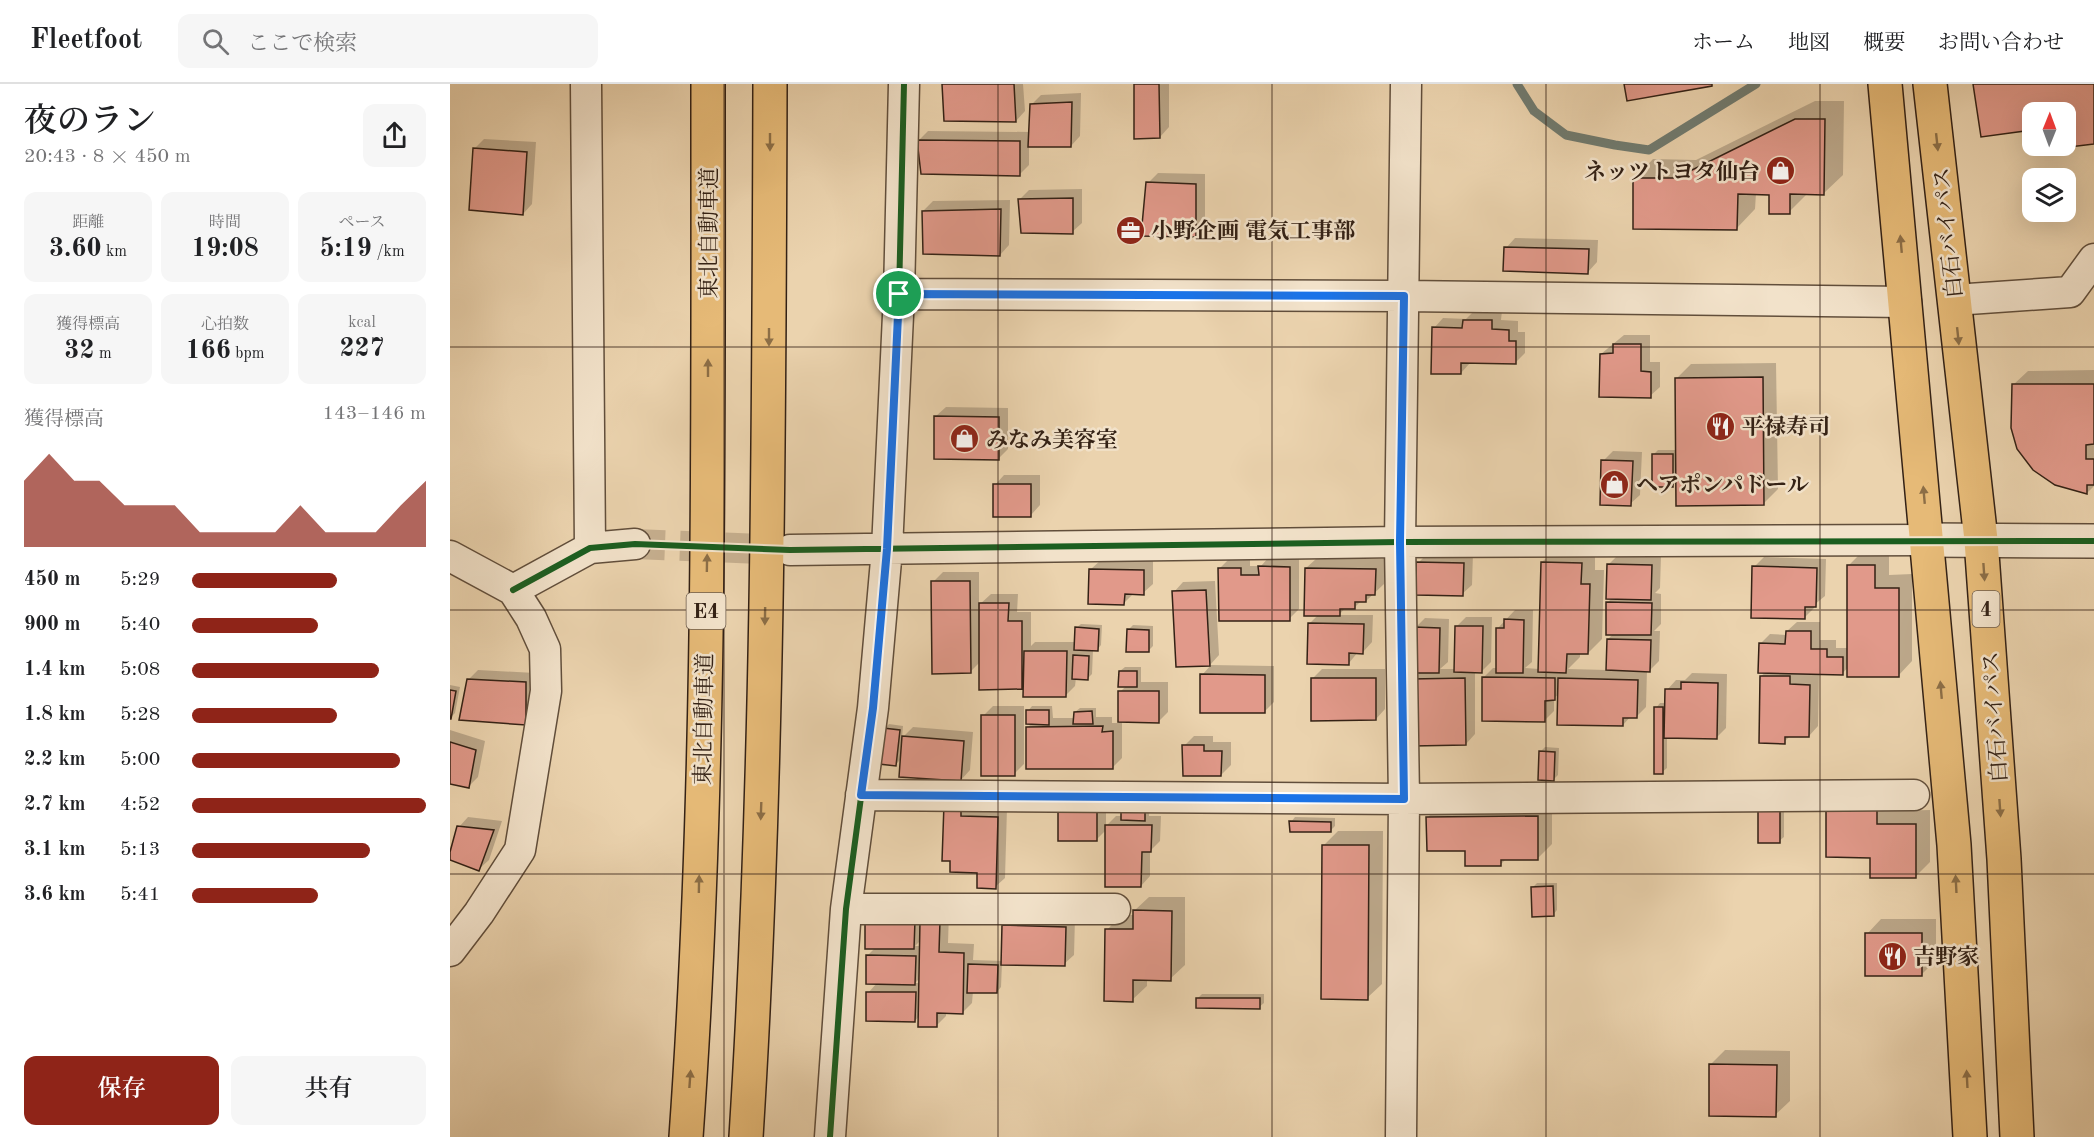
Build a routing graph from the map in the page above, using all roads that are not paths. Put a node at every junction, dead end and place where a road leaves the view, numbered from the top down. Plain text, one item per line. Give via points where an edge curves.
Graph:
1 (586, 84) edge
2 (708, 84) edge
3 (770, 84) edge
4 (904, 84) edge
5 (1406, 84) edge
6 (1885, 84) edge
7 (1930, 84) edge
8 (2094, 259) edge
9 (899, 294) junction
10 (1404, 296) junction
11 (1954, 300) junction
12 (1906, 302) junction
13 (1928, 540) junction
14 (1981, 540) junction
15 (2094, 541) edge
16 (1400, 542) junction
17 (635, 544) tunnel mouth
18 (590, 548) junction
19 (887, 549) junction
20 (790, 550) tunnel mouth
21 (450, 555) edge
22 (513, 590) junction
23 (861, 795) junction
24 (1914, 795) dead end
25 (1404, 799) junction
26 (846, 909) junction
27 (1115, 909) dead end
28 (450, 951) edge
29 (686, 1137) edge
30 (746, 1137) edge
31 (830, 1137) edge
32 (1401, 1137) edge
33 (1970, 1137) edge
34 (2017, 1137) edge

1 - 18 street
29 -> 2 highway, 東北自動車道 / E4 via 696,992 708,510
3 -> 30 highway via 765,601 754,1003
4 - 9 street
5 - 10 street
12 -> 6 highway, 白石バイパス
7 -> 11 highway, 白石バイパス / 4
8 - 11 street via 2070,292
9 - 10 street
9 - 19 street
10 - 12 street
10 - 16 street
11 -> 14 highway, 白石バイパス / 4
13 -> 12 highway, 白石バイパス
13 - 14 street
13 - 16 street
33 -> 13 highway, 白石バイパス via 1954,844
14 - 15 street
14 -> 34 highway, 白石バイパス / 4 via 2004,859
16 - 19 street
16 - 25 street
17 - 18 street
18 - 22 street
19 - 20 street
19 - 23 street
21 - 22 street
22 - 28 street via 541,639 546,660 546,691 520,850
23 - 25 street
23 - 26 street
24 - 25 street
25 - 32 street
26 - 27 street
26 - 31 street

